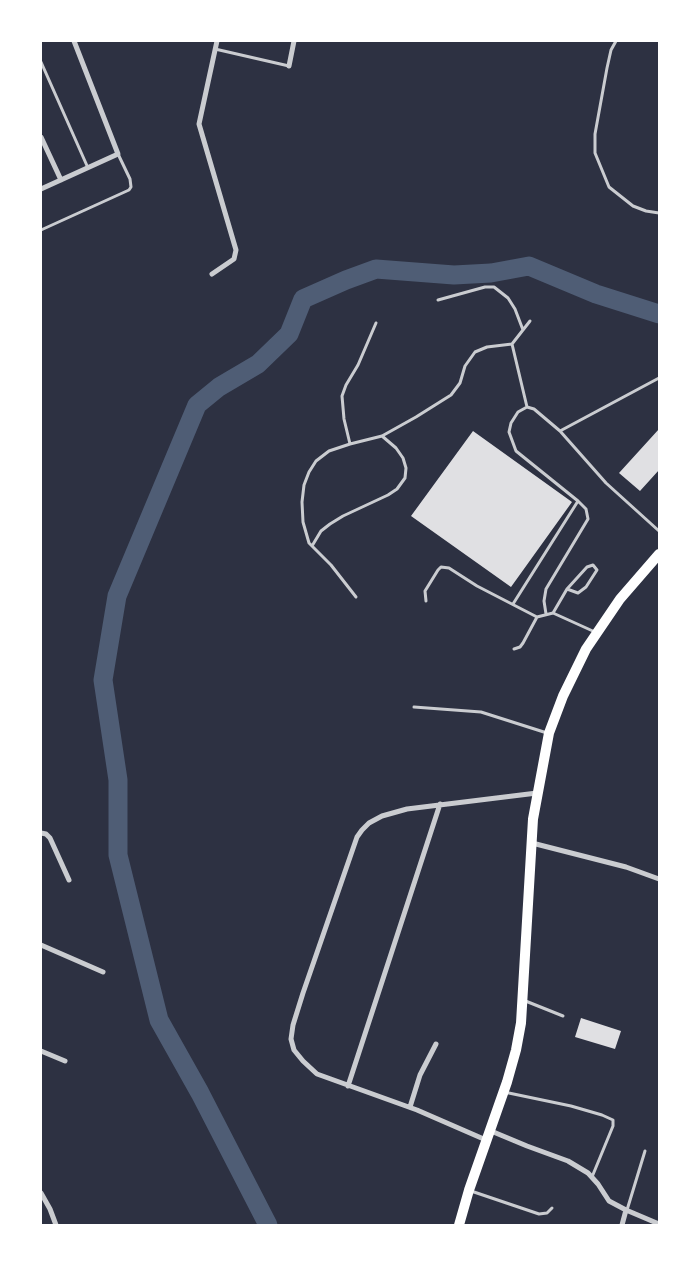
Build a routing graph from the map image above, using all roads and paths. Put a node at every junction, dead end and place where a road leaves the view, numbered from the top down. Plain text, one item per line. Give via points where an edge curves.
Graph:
1 (74, 41) edge
2 (217, 41) edge
3 (294, 41) edge
4 (616, 41) edge
5 (215, 48) junction
6 (41, 62) edge
7 (289, 66) joint
8 (41, 137) edge
9 (118, 154) junction
10 (88, 168) junction
11 (61, 180) junction
12 (41, 189) edge
13 (659, 213) edge
14 (41, 230) edge
15 (212, 274) dead end
16 (438, 300) dead end
17 (530, 321) dead end
18 (376, 323) dead end
19 (523, 331) junction
20 (512, 344) junction
21 (659, 378) edge
22 (527, 407) junction
23 (560, 431) junction
24 (382, 436) junction
25 (350, 444) junction
26 (578, 501) junction
27 (659, 531) edge
28 (312, 546) junction
29 (659, 554) edge
30 (568, 589) junction
31 (356, 596) dead end
32 (426, 601) dead end
33 (513, 604) junction
34 (553, 613) junction
35 (546, 614) junction
36 (538, 618) junction
37 (598, 633) junction
38 (514, 649) dead end
39 (414, 707) dead end
40 (550, 733) junction
41 (537, 793) junction
42 (440, 804) junction
43 (41, 833) edge
44 (532, 843) junction
45 (659, 879) edge
46 (69, 880) dead end
47 (41, 946) edge
48 (103, 972) dead end
49 (523, 1000) junction
50 (563, 1016) dead end
51 (436, 1044) dead end
52 (41, 1051) edge
53 (65, 1061) dead end
54 (348, 1086) junction
55 (504, 1092) junction
56 (410, 1107) junction
57 (489, 1135) junction
58 (645, 1151) dead end
59 (592, 1178) junction
60 (468, 1190) junction
61 (41, 1193) edge
62 (552, 1208) dead end
63 (626, 1210) junction
64 (659, 1224) edge
65 (56, 1225) edge
66 (459, 1225) edge
67 (622, 1225) edge

1 - 9 street
2 - 5 street
3 - 7 street
4 - 13 lane via 607,68 595,134 595,153 609,187 633,206
5 - 7 lane
5 - 15 street via 199,124 236,250 234,259
6 - 10 lane
8 - 11 street
9 - 10 street
9 - 14 lane via 130,179 129,190
10 - 11 street
11 - 12 street
16 - 19 lane via 494,287 508,298
17 - 19 lane
18 - 25 lane via 342,396
19 - 20 lane
20 - 22 lane
20 - 24 lane via 475,352 451,395
21 - 23 lane
22 - 23 lane
22 - 26 lane via 518,412 511,423 509,432 516,451
23 - 27 lane via 606,483
24 - 25 lane
24 - 28 lane via 403,458 406,478 388,495 330,524
25 - 28 lane via 316,461 304,484 303,522
26 - 33 lane
26 - 35 lane via 586,509 588,518 546,589
28 - 31 lane
29 - 37 main road via 620,599
30 - 30 lane via 587,567 593,565 596,570 586,587 578,592
30 - 34 lane
32 - 33 lane via 424,591 431,579 438,570 446,567
33 - 36 lane
34 - 35 lane
34 - 37 lane
35 - 36 lane
36 - 38 lane via 520,647
37 - 40 main road via 578,664
39 - 40 lane via 481,712
40 - 41 main road
41 - 42 street
41 - 44 main road
42 - 54 street
42 - 54 street via 382,816 369,823 357,837 293,1025 291,1039 294,1050 303,1061 317,1074
43 - 46 street via 50,838
44 - 45 street via 626,867
44 - 49 main road
47 - 48 street
49 - 50 lane
49 - 55 main road via 516,1050
51 - 56 street via 420,1075
52 - 53 street
54 - 56 street
55 - 57 main road
55 - 59 lane via 571,1106 612,1120 613,1126
56 - 57 street
57 - 59 street via 568,1161
57 - 60 main road
58 - 63 lane
59 - 63 street via 609,1201
60 - 62 lane via 539,1214
60 - 66 main road
61 - 65 street
63 - 64 street
63 - 67 street

